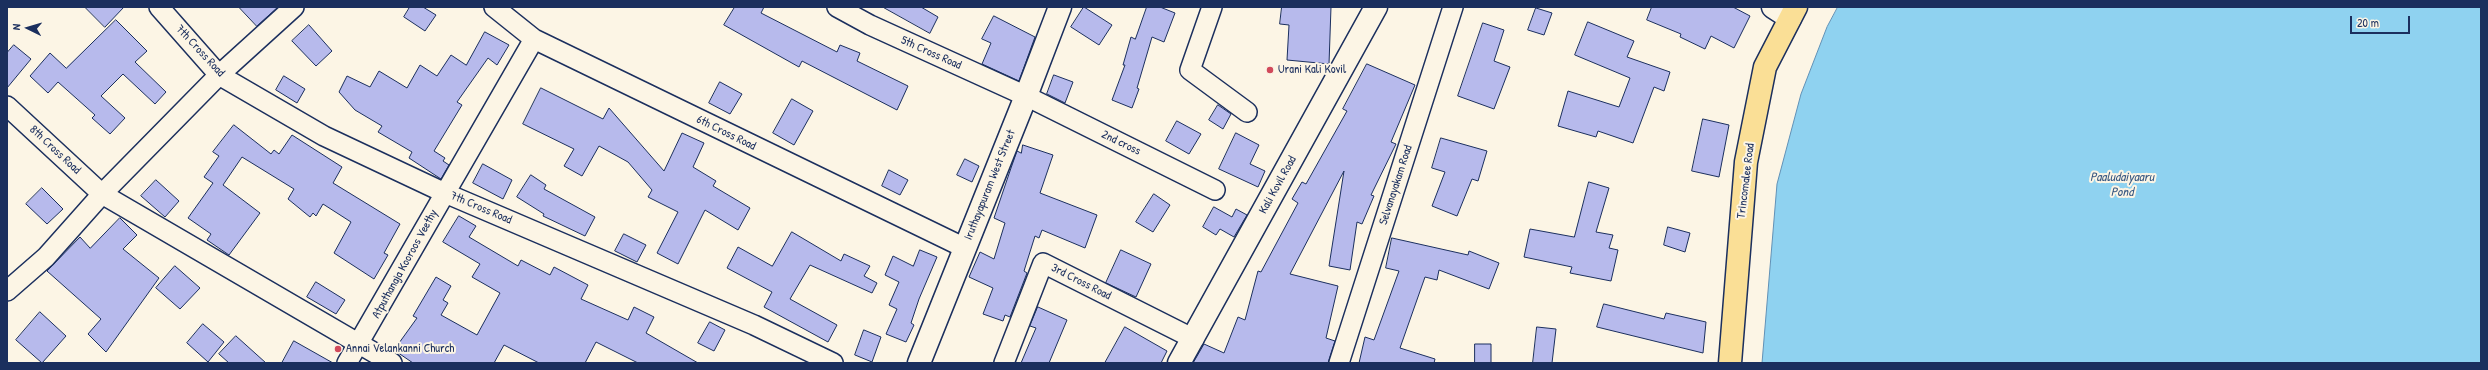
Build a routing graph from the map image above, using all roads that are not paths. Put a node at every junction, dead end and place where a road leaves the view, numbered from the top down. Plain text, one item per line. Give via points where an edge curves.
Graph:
1 (159, 7) edge
2 (294, 7) edge
3 (494, 7) edge
4 (837, 7) edge
5 (1060, 7) edge
6 (1212, 7) edge
7 (1376, 7) edge
8 (1453, 7) edge
9 (1786, 11) edge
10 (534, 39) junction
11 (220, 75) junction
12 (1026, 96) junction
13 (7, 106) edge
14 (1247, 112) dead end
15 (1215, 190) dead end
16 (445, 193) junction
17 (102, 194) junction
18 (965, 248) junction
19 (7, 291) edge
20 (1194, 339) junction
21 (359, 345) junction
22 (347, 363) edge
23 (392, 363) edge
24 (833, 363) edge
25 (919, 363) edge
26 (1004, 363) edge
27 (1179, 363) edge
28 (1338, 363) edge
29 (1730, 363) edge

1 - 11 street, 7th Cross Road
2 - 11 street
3 - 10 street, 6th Cross Road
4 - 12 street, 5th Cross Road via 870,26
5 - 12 street, Iruthayapuram West Street
6 - 14 street via 1190,70
7 - 20 street, Kali Kovil Road
8 - 28 street, Selvanayakam Road
9 - 29 highway, Trincomalee Road via 1765,67 1746,162
10 - 16 street, Atputhanaja Kooroos Veethy
10 - 18 street, 6th Cross Road
11 - 16 street, 7th Cross Road via 324,136
11 - 17 street
12 - 15 street, 2nd cross
12 - 18 street, Iruthayapuram West Street
13 - 17 street, 8th Cross Road
16 - 21 street, Atputhanaja Kooroos Veethy
16 - 24 street, 7th Cross Road via 754,325
17 - 19 street via 46,257
17 - 21 street, 8th Cross Road
18 - 25 street, Iruthayapuram West Street
20 - 26 street, 3rd Cross Road via 1043,263
20 - 27 street, Kali Kovil Road
21 - 22 street, Atputhanaja Kooroos Veethy
21 - 23 street, 8th Cross Road

